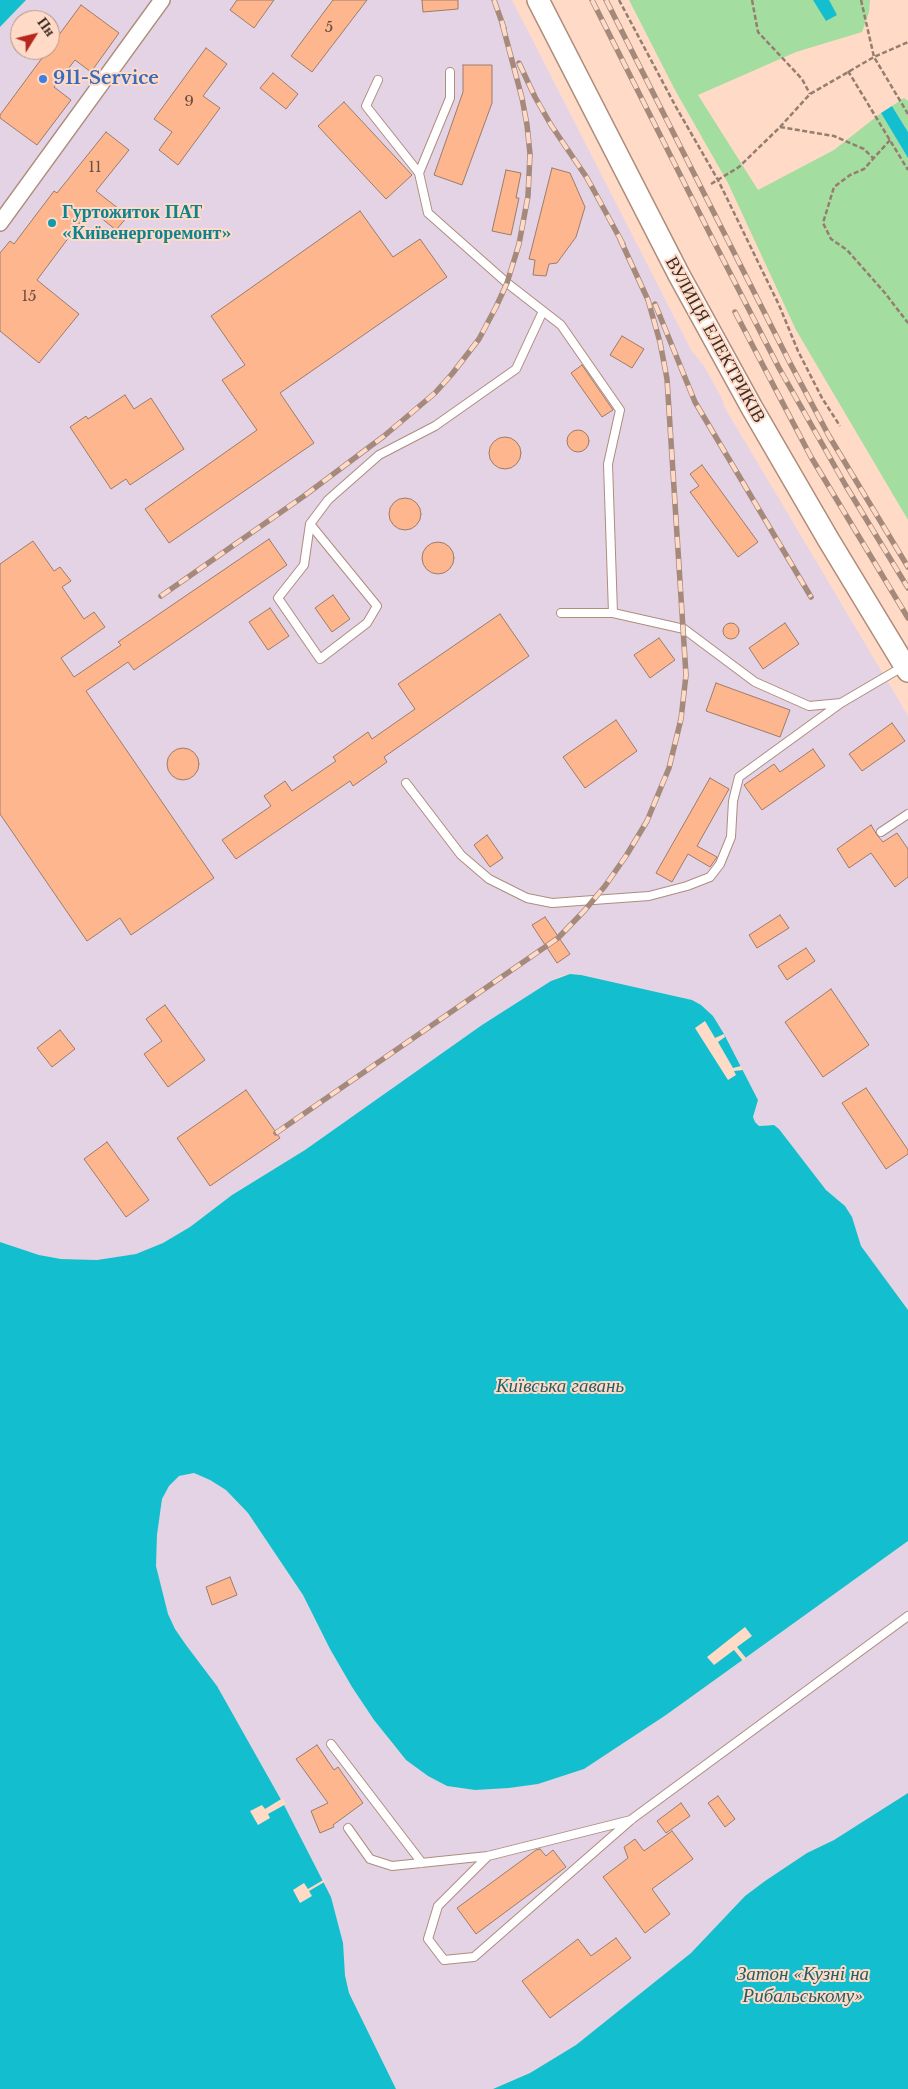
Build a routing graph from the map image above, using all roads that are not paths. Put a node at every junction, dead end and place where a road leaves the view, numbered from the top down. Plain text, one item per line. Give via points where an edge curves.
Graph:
1 (162, 0) edge
2 (538, 0) edge
3 (450, 72) dead end
4 (378, 80) dead end
5 (419, 173) junction
6 (0, 223) edge
7 (543, 311) junction
8 (310, 524) junction
9 (561, 613) dead end
10 (613, 613) junction
11 (906, 668) edge
12 (841, 703) junction
13 (406, 783) dead end
14 (908, 814) edge
15 (880, 832) dead end
16 (908, 1616) edge
17 (331, 1744) dead end
18 (632, 1819) junction
19 (348, 1828) dead end
20 (488, 1856) junction
21 (422, 1863) junction

1 - 6 street
2 - 11 street, ВУЛИЦЯ ЕЛЕКТРИКІВ via 679,275 752,408
3 - 5 lane via 450,98
4 - 5 lane via 366,106
5 - 7 lane via 428,213
7 - 8 lane via 516,368 436,426 379,455 328,500
7 - 10 lane via 561,325 620,410 608,464
8 - 8 lane via 377,606 367,623 320,658 278,598 304,565
9 - 10 lane
10 - 12 lane via 684,629 755,682 809,706
11 - 12 lane
12 - 13 lane via 739,777 733,801 731,837 720,864 710,877 649,896 552,903 527,898 489,879 461,855
14 - 15 lane
16 - 18 lane
17 - 21 lane
18 - 20 lane
18 - 20 lane via 474,1957 444,1960 428,1939 438,1906
19 - 21 lane via 370,1859 392,1866
20 - 21 lane

